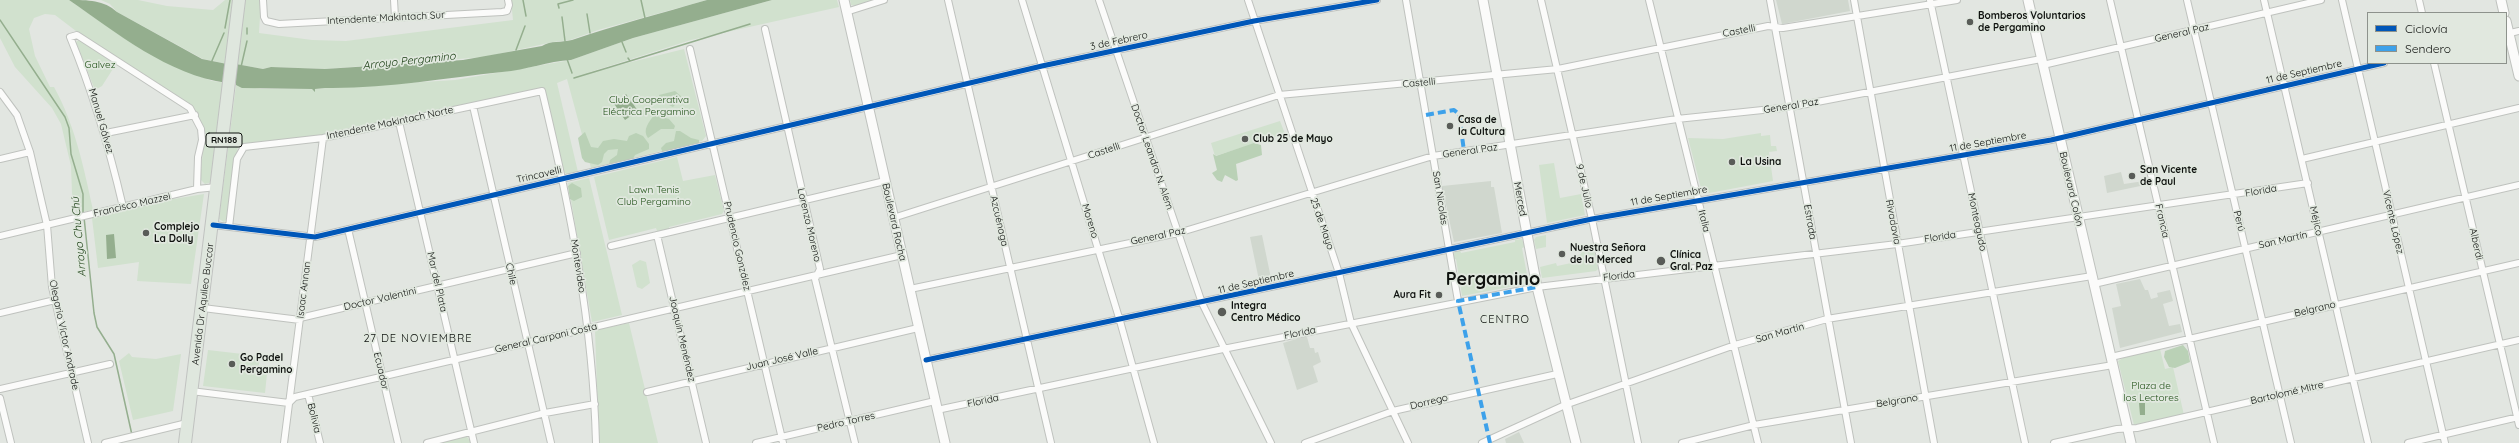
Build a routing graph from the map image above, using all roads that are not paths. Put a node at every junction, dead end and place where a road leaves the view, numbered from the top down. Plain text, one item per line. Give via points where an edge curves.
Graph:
1 (240, 0) edge
2 (264, 0) edge
3 (394, 0) edge
4 (508, 0) edge
5 (844, 0) edge
6 (884, 0) edge
7 (948, 0) edge
8 (1022, 0) edge
9 (1099, 0) edge
10 (1248, 0) edge
11 (1377, 0) edge
12 (1406, 0) edge
13 (1483, 0) edge
14 (1541, 0) edge
15 (1649, 0) edge
16 (1770, 0) edge
17 (1854, 0) edge
18 (1957, 0) edge
19 (2028, 0) edge
20 (2110, 0) edge
21 (2187, 0) edge
22 (2264, 0) edge
23 (2321, 0) edge
24 (2342, 0) edge
25 (2419, 0) edge
26 (2501, 0) edge
27 (1931, 2) edge
28 (846, 12) junction
29 (2422, 12) edge
30 (2504, 12) edge
31 (2267, 13) junction
32 (395, 17) junction
33 (1857, 18) junction
34 (1254, 21) junction
35 (1775, 27) junction
36 (765, 29) dead end
37 (2194, 30) junction
38 (2519, 31) edge
39 (2507, 34) edge
40 (1660, 47) junction
41 (2122, 47) junction
42 (690, 49) dead end
43 (1116, 50) junction
44 (2042, 62) junction
45 (2380, 64) edge
46 (2434, 64) edge
47 (1042, 66) junction
48 (1558, 69) junction
49 (2358, 69) junction
50 (1497, 76) junction
51 (2519, 76) edge
52 (1947, 77) junction
53 (967, 83) junction
54 (1421, 83) junction
55 (2285, 86) junction
56 (542, 91) joint
57 (0, 92) edge
58 (1870, 92) junction
59 (1279, 95) junction
60 (2211, 102) junction
61 (472, 106) junction
62 (1791, 107) junction
63 (867, 108) junction
64 (2519, 108) edge
65 (195, 116) junction
66 (1677, 119) junction
67 (2139, 120) junction
68 (399, 122) junction
69 (2448, 125) junction
70 (788, 126) junction
71 (106, 133) junction
72 (1572, 135) junction
73 (323, 138) junction
74 (1145, 138) junction
75 (2059, 138) junction
76 (2375, 142) junction
77 (713, 144) junction
78 (1510, 145) junction
79 (30, 152) junction
80 (1963, 155) junction
81 (1433, 156) junction
82 (0, 159) edge
83 (2302, 159) junction
84 (1071, 161) junction
85 (1884, 169) junction
86 (563, 179) junction
87 (885, 181) junction
88 (1803, 182) junction
89 (2308, 183) junction
90 (2519, 185) edge
91 (217, 187) junction
92 (991, 187) junction
93 (197, 189) junction
94 (1312, 193) junction
95 (494, 195) junction
96 (2233, 195) junction
97 (2465, 198) junction
98 (1699, 199) junction
99 (804, 200) junction
100 (2158, 206) junction
101 (123, 207) junction
102 (421, 212) junction
103 (2392, 215) junction
104 (2078, 217) junction
105 (730, 218) junction
106 (893, 218) junction
107 (1592, 219) junction
108 (47, 225) junction
109 (213, 225) junction
110 (229, 227) junction
111 (348, 229) junction
112 (1979, 231) junction
113 (2319, 232) junction
114 (1178, 233) junction
115 (1526, 234) junction
116 (657, 235) junction
117 (0, 236) edge
118 (310, 237) junction
119 (1897, 244) junction
120 (612, 246) dead end
121 (1098, 249) junction
122 (1449, 249) junction
123 (2246, 249) junction
124 (577, 253) junction
125 (1815, 253) junction
126 (902, 255) junction
127 (2519, 263) edge
128 (1714, 265) junction
129 (2172, 266) junction
130 (1010, 267) junction
131 (510, 268) junction
132 (2482, 271) junction
133 (1339, 273) junction
134 (817, 274) junction
135 (1604, 278) junction
136 (2093, 280) junction
137 (437, 285) junction
138 (1537, 287) junction
139 (2409, 288) junction
140 (910, 289) junction
141 (748, 290) junction
142 (1992, 292) junction
143 (55, 300) junction
144 (1458, 301) junction
145 (365, 302) junction
146 (1202, 304) junction
147 (2335, 304) junction
148 (1910, 305) junction
149 (203, 308) junction
150 (674, 308) junction
151 (0, 313) edge
152 (300, 319) junction
153 (1827, 319) junction
154 (1120, 321) junction
155 (2263, 322) junction
156 (1351, 323) junction
157 (589, 328) junction
158 (918, 328) junction
159 (2190, 339) junction
160 (1027, 340) junction
161 (2519, 340) edge
162 (527, 342) junction
163 (2500, 344) junction
164 (1735, 345) junction
165 (831, 348) junction
166 (1223, 349) junction
167 (454, 359) junction
168 (926, 360) junction
169 (2112, 361) junction
170 (2426, 361) junction
171 (764, 362) junction
172 (110, 364) dead end
173 (1134, 368) junction
174 (72, 372) junction
175 (1557, 374) junction
176 (382, 376) junction
177 (2353, 378) junction
178 (692, 381) junction
179 (2011, 383) junction
180 (1626, 385) junction
181 (0, 389) edge
182 (1038, 389) junction
183 (191, 391) junction
184 (647, 392) dead end
185 (308, 394) junction
186 (2280, 395) junction
187 (1925, 396) junction
188 (0, 398) edge
189 (289, 403) junction
190 (595, 404) junction
191 (1565, 405) junction
192 (936, 406) junction
193 (1843, 409) junction
194 (1393, 411) junction
195 (2207, 412) junction
196 (545, 413) junction
197 (2518, 417) edge
198 (187, 422) junction
199 (849, 422) junction
200 (1754, 425) junction
201 (2519, 425) edge
202 (2128, 430) junction
203 (472, 432) junction
204 (2443, 435) junction
205 (783, 440) edge
206 (11, 443) edge
207 (88, 443) edge
208 (105, 443) edge
209 (185, 443) edge
210 (284, 443) edge
211 (320, 443) edge
212 (398, 443) edge
213 (427, 443) edge
214 (474, 443) edge
215 (551, 443) edge
216 (596, 443) edge
217 (706, 443) edge
218 (756, 443) edge
219 (855, 443) edge
220 (945, 443) edge
221 (1051, 443) edge
222 (1154, 443) edge
223 (1271, 443) edge
224 (1305, 443) edge
225 (1408, 443) edge
226 (1482, 443) edge
227 (1576, 443) edge
228 (1638, 443) edge
229 (1682, 443) edge
230 (1758, 443) edge
231 (1851, 443) edge
232 (1934, 443) edge
233 (2025, 443) edge
234 (2054, 443) edge
235 (2131, 443) edge
236 (2214, 443) edge
237 (2291, 443) edge
238 (2368, 443) edge
239 (2408, 443) edge
240 (2445, 443) edge

1 - 91 highway, Avenida Dr Aquileo Buccar / RN188
2 - 32 street, Intendente Makintach Sur via 266,21 279,24
3 - 32 street
4 - 32 street, Intendente Makintach Sur via 507,11
5 - 28 main road, Boulevard Rocha
6 - 28 street
7 - 53 street, Azcuénaga
8 - 47 street, Moreno
9 - 43 street, Doctor Leandro N. Alem
10 - 34 street, 25 de Mayo
11 - 34 street, 3 de Febrero
12 - 54 street, San Nicolás
13 - 50 main road, Merced
14 - 48 street, 9 de Julio
15 - 40 street, Italia
16 - 35 street, Estrada
17 - 33 street, Rivadavia
18 - 27 street, Castelli
19 - 44 main road, Boulevard Colón
20 - 41 street, Francia
21 - 37 street, Perú
22 - 31 street, Méjico
23 - 31 street, General Paz
24 - 49 street, Vicente López
25 - 29 street
26 - 30 main road
27 - 33 street, Castelli
27 - 52 street, Monteagudo
28 - 63 main road, Boulevard Rocha
31 - 37 street, General Paz
31 - 55 street, Méjico
33 - 35 street, Castelli
33 - 58 street, Rivadavia
34 - 43 street, 3 de Febrero
34 - 59 street, 25 de Mayo
35 - 40 street, Castelli via 1768,26
35 - 62 street, Estrada
36 - 70 street, Lorenzo Moreno
37 - 41 street, General Paz
37 - 60 street, Perú
38 - 39 street
39 - 51 main road
40 - 48 street, Castelli
40 - 66 street, Italia
41 - 44 street, General Paz
41 - 67 street, Francia
42 - 77 street, Prudencio González
43 - 47 street, 3 de Febrero
43 - 74 street, Doctor Leandro N. Alem
44 - 52 street, General Paz
44 - 75 main road, Boulevard Colón
45 - 49 street, 11 de Septiembre
46 - 69 street, Alberdi
47 - 53 street, 3 de Febrero
47 - 84 street, Moreno
48 - 50 street, Castelli
48 - 72 street, 9 de Julio
49 - 55 street, 11 de Septiembre
49 - 76 street, Vicente López
50 - 54 street, Castelli
50 - 78 main road, Merced
52 - 58 street, General Paz
52 - 80 street, Monteagudo
53 - 63 street, 3 de Febrero
53 - 92 street, Azcuénaga
54 - 59 street, Castelli
54 - 81 street, San Nicolás
55 - 60 street, 11 de Septiembre
55 - 83 street, Méjico
56 - 61 street, Intendente Makintach Norte
56 - 86 street, Montevideo
57 - 79 street, Olegario Víctor Andrade via 18,115
58 - 62 street, General Paz
58 - 85 street, Rivadavia
59 - 74 street, Castelli
59 - 94 street, 25 de Mayo
60 - 67 street, 11 de Septiembre
60 - 96 street, Perú
61 - 68 street, Intendente Makintach Norte
61 - 95 street, Chile
62 - 66 street, General Paz
62 - 88 street, Estrada
63 - 70 street, Trincavelli
63 - 87 main road, Boulevard Rocha
64 - 69 street
65 - 71 street
65 - 71 street, Manuel Gálvez via 183,101 77,35 70,38
65 - 93 street via 202,140 198,157
66 - 72 street, General Paz
66 - 98 street, Italia
67 - 75 street, 11 de Septiembre
67 - 100 street, Francia
68 - 73 street, Intendente Makintach Norte
68 - 102 street, Mar del Plata
69 - 76 street
69 - 97 street, Alberdi
70 - 77 street, Trincavelli
70 - 99 street, Lorenzo Moreno via 787,132
71 - 101 street, Manuel Gálvez
72 - 78 street, General Paz
72 - 107 street, 9 de Julio
73 - 110 street, Intendente Makintach Norte via 244,147 239,152
73 - 118 street, Isaac Annan
74 - 84 street, Castelli
74 - 114 street, Doctor Leandro N. Alem
75 - 80 street, 11 de Septiembre
75 - 104 main road, Boulevard Colón
76 - 83 street
76 - 103 street, Vicente López
77 - 86 street, Trincavelli
77 - 105 street, Prudencio González
78 - 81 street, General Paz
78 - 115 main road, Merced
79 - 82 street
79 - 108 street, Olegario Víctor Andrade
80 - 85 street, 11 de Septiembre
80 - 112 street, Monteagudo
81 - 94 street, General Paz
81 - 122 street, San Nicolás
83 - 89 street, Méjico
84 - 92 street, Castelli
84 - 121 street, Moreno
85 - 88 street, 11 de Septiembre
85 - 119 street, Rivadavia
86 - 95 street, Trincavelli
86 - 124 street, Montevideo
87 - 99 street
87 - 106 main road, Boulevard Rocha
88 - 98 street, 11 de Septiembre
88 - 125 street, Estrada
89 - 96 street, Florida
89 - 113 street, Méjico
90 - 97 street, San Martín
91 - 93 street, Francisco Mazzei
91 - 109 highway, Avenida Dr Aquileo Buccar / RN188
92 - 106 street, Castelli
92 - 130 street, Azcuénaga
93 - 101 street, Francisco Mazzei
94 - 114 street, General Paz
94 - 133 street, 25 de Mayo
95 - 102 street, Trincavelli
95 - 131 street, Chile
96 - 100 street, Florida
96 - 123 street, Perú
97 - 103 street, San Martín
97 - 132 street, Alberdi
98 - 107 street, 11 de Septiembre
98 - 128 street, Italia
99 - 105 street
99 - 134 street, Lorenzo Moreno via 820,269
100 - 104 street, Florida
100 - 129 street, Francia
101 - 108 street, Francisco Mazzei
102 - 111 street, Trincavelli
102 - 137 street, Mar del Plata
103 - 113 street, San Martín
103 - 139 street, Vicente López
104 - 112 street, Florida
104 - 136 main road, Boulevard Colón
105 - 116 street
105 - 141 street, Prudencio González
106 - 126 main road, Boulevard Rocha
107 - 115 street, 11 de Septiembre
107 - 135 street, 9 de Julio
108 - 117 street, Francisco Mazzei
108 - 143 street, Olegario Víctor Andrade
109 - 110 street, Trincavelli
109 - 149 highway, Avenida Dr Aquileo Buccar / RN188
110 - 118 street, Trincavelli
111 - 118 street, Trincavelli
111 - 145 street, Ecuador
112 - 119 street, Florida
112 - 142 street, Monteagudo
113 - 123 street, San Martín
113 - 147 street, Méjico
114 - 121 street, General Paz
114 - 146 street, Doctor Leandro N. Alem
115 - 122 street, 11 de Septiembre
115 - 138 main road, Merced
116 - 120 street
116 - 150 street, Joaquín Menéndez
118 - 152 street, Isaac Annan
119 - 125 street, Florida
119 - 148 street, Rivadavia
121 - 130 street, General Paz
121 - 154 street, Moreno
122 - 133 street, 11 de Septiembre
122 - 144 street, San Nicolás
123 - 129 street, San Martín
123 - 155 street, Perú
124 - 131 street, Doctor Valentini
124 - 157 street, Montevideo
125 - 128 street, Florida
125 - 153 street, Estrada
126 - 134 street, General Carpani Costa
126 - 140 main road, Boulevard Rocha
127 - 132 street, Belgrano
128 - 135 street, Florida
128 - 164 street, Italia
129 - 136 street, San Martín
129 - 159 street, Francia
130 - 140 street, General Paz
130 - 160 street, Azcuénaga
131 - 137 street, Doctor Valentini
131 - 162 street, Chile
132 - 139 street, Belgrano
132 - 163 street, Alberdi
133 - 146 street, 11 de Septiembre
133 - 156 street, 25 de Mayo
134 - 141 street, General Carpani Costa
134 - 165 street, Lorenzo Moreno via 815,279
135 - 138 street, Florida
135 - 180 street, 9 de Julio
136 - 142 street, San Martín
136 - 169 main road, Boulevard Colón
137 - 145 street, Doctor Valentini
137 - 167 street, Mar del Plata
138 - 144 street, Florida
138 - 175 main road, Merced
139 - 147 street, Belgrano
139 - 170 street, Vicente López
140 - 158 main road, Boulevard Rocha
141 - 150 street, General Carpani Costa
141 - 171 street, Prudencio González
142 - 148 street, San Martín
142 - 179 street, Monteagudo
143 - 151 street
143 - 174 street, Olegario Víctor Andrade
144 - 156 street, Florida
145 - 152 street, Doctor Valentini
145 - 176 street, Ecuador
146 - 154 street, 11 de Septiembre
146 - 166 street, Doctor Leandro N. Alem
147 - 155 street, Belgrano
147 - 177 street, Méjico
148 - 153 street, San Martín
148 - 187 street, Rivadavia
149 - 152 street, Doctor Valentini
149 - 183 highway, Avenida Dr Aquileo Buccar / RN188
150 - 157 street, General Carpani Costa
150 - 178 street, Joaquín Menéndez
152 - 189 street, Isaac Annan
153 - 164 street, San Martín
153 - 193 street, Estrada
154 - 160 street, 11 de Septiembre
154 - 173 street, Moreno
155 - 159 street, Belgrano
155 - 186 street, Perú
156 - 166 street, Florida
156 - 194 street, 25 de Mayo
157 - 162 street, General Carpani Costa
157 - 190 street, Montevideo
158 - 165 street, Juan José Valle
158 - 168 main road, Boulevard Rocha
159 - 169 street, Belgrano
159 - 195 street, Francia
160 - 168 street, 11 de Septiembre
160 - 182 street, Azcuénaga
161 - 163 street, Bartolomé Mitre
162 - 167 street, General Carpani Costa
162 - 196 street, Chile
163 - 170 street, Bartolomé Mitre
163 - 197 street, Alberdi
164 - 180 street, San Martín
164 - 200 street, Italia
165 - 171 street, Juan José Valle
165 - 199 street, Lorenzo Moreno
166 - 173 street, Florida
166 - 223 street, Doctor Leandro N. Alem
167 - 176 street, General Carpani Costa
167 - 203 street, Mar del Plata
168 - 192 main road, Boulevard Rocha
169 - 179 street, Belgrano
169 - 202 main road
170 - 177 street, Bartolomé Mitre
170 - 204 street, Vicente López
171 - 178 street, Juan José Valle
171 - 205 street, Prudencio González
172 - 174 street
173 - 182 street, Florida
173 - 222 street, Moreno
174 - 181 street
174 - 207 street, Olegario Víctor Andrade
175 - 191 main road, Merced
175 - 194 street, Dorrego
176 - 185 street, General Carpani Costa
176 - 212 street, Ecuador
177 - 186 street, Bartolomé Mitre
177 - 238 street, Méjico
178 - 184 street, Juan José Valle
178 - 217 street, Joaquín Menéndez
179 - 187 street, Belgrano
179 - 233 street, Monteagudo
180 - 191 street, San Martín
180 - 228 street, 9 de Julio
182 - 192 street, Florida
182 - 221 street, Azcuénaga
183 - 189 street
183 - 198 highway, Avenida Dr Aquileo Buccar / RN188
185 - 189 street, General Carpani Costa via 295,397
185 - 211 street, Bolivia
186 - 195 street, Bartolomé Mitre
186 - 237 street, Perú
187 - 193 street, Belgrano
187 - 232 street, Rivadavia
188 - 206 street
189 - 210 street, Isaac Annan
190 - 196 street
190 - 216 street, Montevideo
191 - 226 street, San Martín
191 - 227 main road, Merced
192 - 199 street, Pedro Torres
192 - 220 main road, Boulevard Rocha
193 - 200 street, Belgrano
193 - 231 street, Estrada
194 - 224 street, Dorrego
194 - 225 street, 25 de Mayo
195 - 202 street, Bartolomé Mitre
195 - 236 street, Francia
196 - 203 street
196 - 215 street, Chile
197 - 201 street, Alberdi
197 - 204 street
198 - 208 street
198 - 209 highway, Avenida Dr Aquileo Buccar / RN188
199 - 205 street, Pedro Torres
199 - 219 street, Lorenzo Moreno
200 - 229 street, Belgrano
200 - 230 street, Italia
202 - 234 street, Bartolomé Mitre via 2117,429
202 - 235 main road
203 - 213 street
203 - 214 street, Mar del Plata
204 - 239 street
204 - 240 street, Vicente López
205 - 218 street, Pedro Torres

